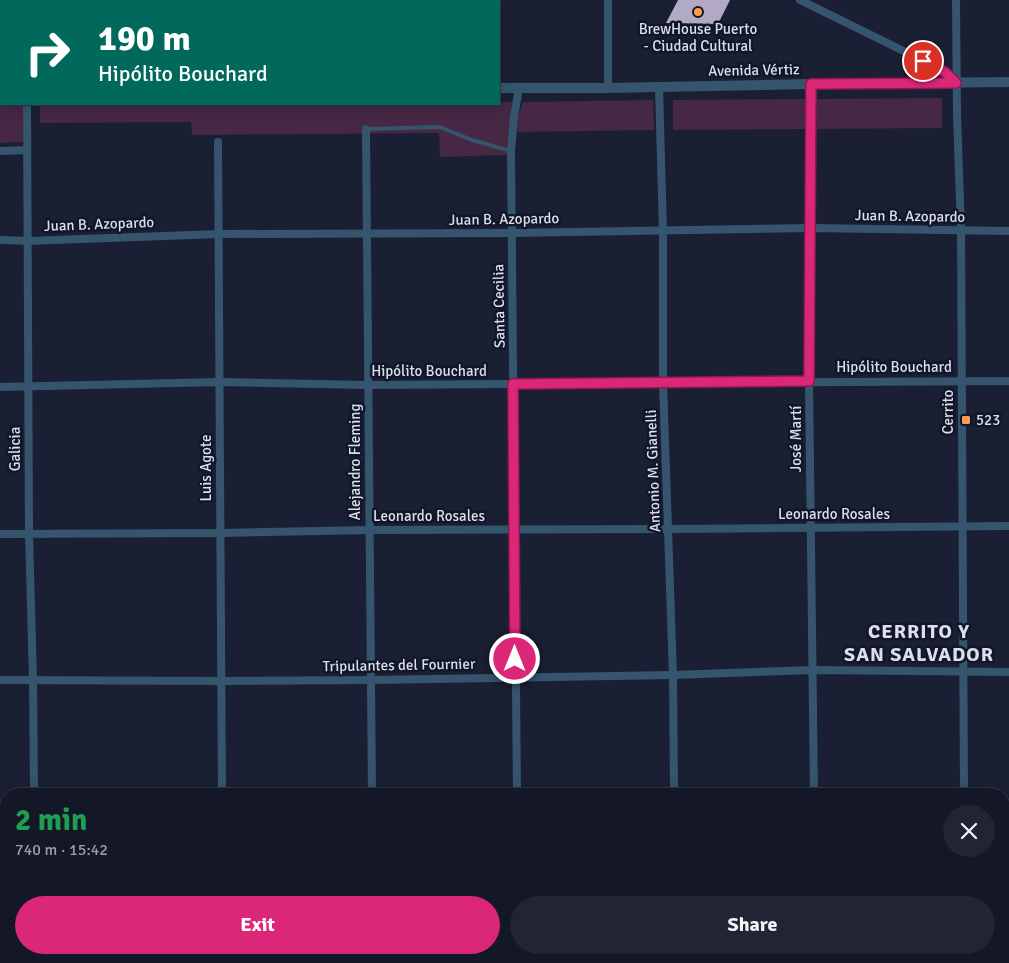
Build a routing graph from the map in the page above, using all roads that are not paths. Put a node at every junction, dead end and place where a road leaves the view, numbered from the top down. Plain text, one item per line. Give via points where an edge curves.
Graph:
1 (608, 0) edge
2 (800, 0) edge
3 (956, 0) edge
4 (1009, 82) edge
5 (956, 83) junction
6 (811, 84) junction
7 (659, 87) junction
8 (500, 88) edge
9 (519, 88) junction
10 (608, 88) junction
11 (27, 105) edge
12 (366, 130) joint
13 (218, 142) dead end
14 (0, 150) edge
15 (27, 150) junction
16 (511, 150) junction
17 (811, 228) junction
18 (663, 230) junction
19 (961, 230) junction
20 (1009, 231) edge
21 (512, 233) junction
22 (219, 234) junction
23 (367, 234) junction
24 (0, 240) edge
25 (28, 241) junction
26 (809, 381) junction
27 (962, 381) junction
28 (1009, 381) edge
29 (220, 382) junction
30 (663, 383) junction
31 (513, 384) junction
32 (368, 385) junction
33 (0, 387) edge
34 (28, 387) junction
35 (1009, 526) edge
36 (962, 527) junction
37 (810, 528) junction
38 (514, 529) junction
39 (669, 529) junction
40 (369, 530) junction
41 (29, 533) junction
42 (0, 534) edge
43 (221, 534) junction
44 (812, 670) junction
45 (1009, 672) edge
46 (963, 673) junction
47 (673, 675) junction
48 (516, 678) junction
49 (33, 679) junction
50 (0, 680) edge
51 (371, 680) junction
52 (222, 681) junction
53 (34, 788) edge
54 (222, 788) edge
55 (372, 788) edge
56 (516, 788) edge
57 (674, 788) edge
58 (814, 788) edge
59 (964, 788) edge

1 - 10 street
2 - 5 street via 940,69
3 - 5 street, Cerrito
4 - 5 street, Avenida Vértiz
5 - 6 street, Avenida Vértiz
5 - 19 street, Cerrito
6 - 7 street, Avenida Vértiz
6 - 17 street, José Martí
7 - 10 street, Avenida Vértiz
7 - 18 street, Antonio M. Gianelli
8 - 9 street, Avenida Vértiz
9 - 10 street, Avenida Vértiz
9 - 16 street, Santa Cecilia
11 - 15 street, Galicia
12 - 16 lane via 440,127 472,140
12 - 23 street, Alejandro Fleming
13 - 22 street, Luis Agote
14 - 15 street
15 - 25 street, Galicia
16 - 21 street, Santa Cecilia
17 - 18 street, Juan B. Azopardo
17 - 19 street, Juan B. Azopardo
17 - 26 street, José Martí
18 - 21 street, Juan B. Azopardo
18 - 30 street, Antonio M. Gianelli
19 - 20 street, Juan B. Azopardo
19 - 27 street, Cerrito
21 - 23 street, Juan B. Azopardo
21 - 31 street, Santa Cecilia
22 - 23 street, Juan B. Azopardo
22 - 25 street, Juan B. Azopardo
22 - 29 street, Luis Agote
23 - 32 street, Alejandro Fleming
24 - 25 street, Juan B. Azopardo
25 - 34 street, Galicia
26 - 27 street, Hipólito Bouchard
26 - 30 street, Hipólito Bouchard
26 - 37 street, José Martí
27 - 28 street, Hipólito Bouchard
27 - 36 street, Cerrito
29 - 32 street, Hipólito Bouchard
29 - 34 street, Hipólito Bouchard
29 - 43 street, Luis Agote
30 - 31 street, Hipólito Bouchard
30 - 39 street, Antonio M. Gianelli
31 - 32 street, Hipólito Bouchard
31 - 38 street, Santa Cecilia
32 - 40 street, Alejandro Fleming
33 - 34 street, Hipólito Bouchard
34 - 41 street, Galicia
35 - 36 street, Leonardo Rosales
36 - 37 street, Leonardo Rosales
36 - 46 street, Cerrito
37 - 39 street, Leonardo Rosales
37 - 44 street, José Martí
38 - 39 street, Leonardo Rosales
38 - 40 street, Leonardo Rosales
38 - 48 street, Santa Cecilia
39 - 47 street, Antonio M. Gianelli
40 - 43 street, Leonardo Rosales
40 - 51 street, Alejandro Fleming
41 - 42 street, Leonardo Rosales
41 - 43 street, Leonardo Rosales
41 - 49 street, Galicia
43 - 52 street, Luis Agote
44 - 46 street, Tripulantes del Fournier
44 - 47 street, Tripulantes del Fournier
44 - 58 street, José Martí
45 - 46 street, Tripulantes del Fournier
46 - 59 street, Cerrito
47 - 48 street, Tripulantes del Fournier
47 - 57 street, Antonio M. Gianelli
48 - 51 street, Tripulantes del Fournier
48 - 56 street, Santa Cecilia
49 - 50 street, Tripulantes del Fournier
49 - 52 street, Tripulantes del Fournier
49 - 53 street, Galicia
51 - 52 street, Tripulantes del Fournier
51 - 55 street, Alejandro Fleming
52 - 54 street, Luis Agote

